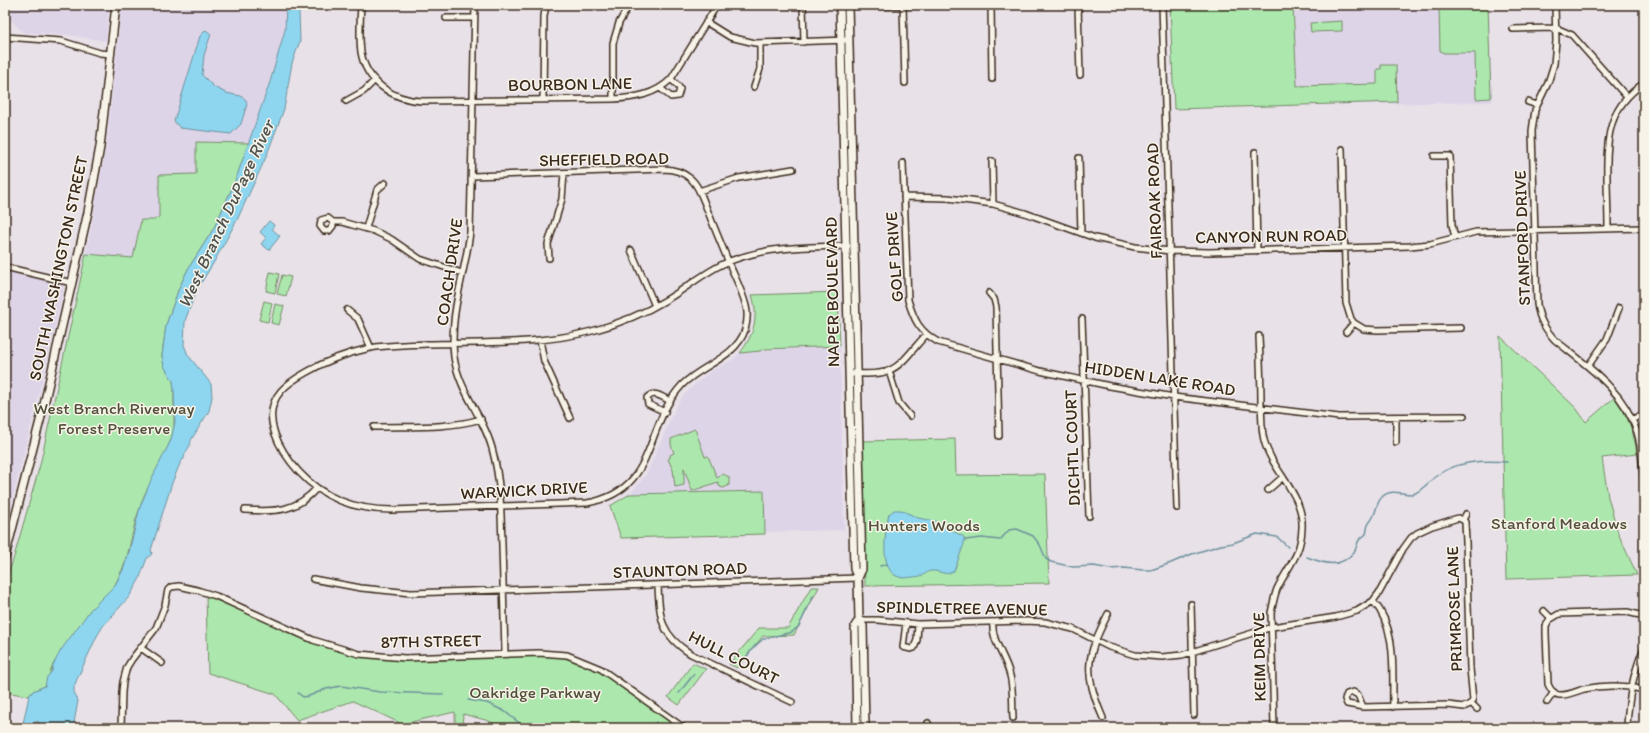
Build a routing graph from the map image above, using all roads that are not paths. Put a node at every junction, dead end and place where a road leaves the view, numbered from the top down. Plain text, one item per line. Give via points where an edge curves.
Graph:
1 (116, 5) edge
2 (361, 5) edge
3 (474, 5) edge
4 (546, 5) edge
5 (628, 5) edge
6 (717, 5) edge
7 (803, 5) edge
8 (903, 5) edge
9 (910, 5) edge
10 (991, 5) edge
11 (1078, 5) edge
12 (1162, 5) edge
13 (1555, 5) edge
14 (844, 6) edge
15 (446, 18) dead end
16 (474, 18) junction
17 (706, 22) junction
18 (1513, 28) dead end
19 (1556, 28) junction
20 (5, 37) edge
21 (841, 40) junction
22 (849, 40) junction
23 (804, 42) junction
24 (760, 43) junction
25 (111, 54) junction
26 (1080, 75) dead end
27 (671, 79) junction
28 (992, 79) dead end
29 (375, 80) junction
30 (905, 83) dead end
31 (1644, 83) edge
32 (754, 87) dead end
33 (660, 88) junction
34 (1627, 97) junction
35 (473, 99) junction
36 (543, 99) junction
37 (613, 99) junction
38 (346, 101) dead end
39 (1528, 102) dead end
40 (1537, 105) junction
41 (1342, 149) dead end
42 (1255, 152) dead end
43 (1434, 156) dead end
44 (1079, 158) dead end
45 (992, 161) dead end
46 (903, 163) dead end
47 (793, 169) dead end
48 (564, 173) junction
49 (472, 176) junction
50 (385, 183) dead end
51 (699, 191) junction
52 (904, 197) junction
53 (993, 204) junction
54 (333, 222) dead end
55 (366, 228) junction
56 (1608, 228) junction
57 (1644, 228) edge
58 (1535, 230) junction
59 (1081, 233) junction
60 (1456, 237) junction
61 (846, 246) junction
62 (854, 246) junction
63 (1345, 248) junction
64 (631, 250) dead end
65 (1170, 251) junction
66 (1257, 251) junction
67 (549, 258) dead end
68 (729, 262) junction
69 (5, 266) edge
70 (462, 273) junction
71 (72, 283) junction
72 (989, 293) dead end
73 (656, 306) junction
74 (1619, 308) dead end
75 (346, 310) dead end
76 (1082, 319) dead end
77 (1354, 323) junction
78 (1461, 328) dead end
79 (1346, 332) dead end
80 (926, 335) junction
81 (1259, 336) dead end
82 (540, 340) junction
83 (454, 343) junction
84 (372, 348) junction
85 (997, 360) junction
86 (1588, 366) junction
87 (889, 371) junction
88 (849, 374) junction
89 (857, 374) junction
90 (1084, 380) junction
91 (1174, 397) junction
92 (670, 401) junction
93 (1262, 408) junction
94 (664, 412) junction
95 (1644, 414) edge
96 (910, 416) dead end
97 (1464, 416) dead end
98 (570, 418) dead end
99 (1396, 418) junction
100 (481, 419) junction
101 (1633, 419) junction
102 (374, 427) dead end
103 (999, 436) dead end
104 (1396, 442) dead end
105 (1283, 477) junction
106 (1644, 483) edge
107 (317, 488) junction
108 (1268, 490) dead end
109 (501, 506) junction
110 (1177, 508) dead end
111 (245, 510) dead end
112 (1466, 514) dead end
113 (1088, 516) dead end
114 (1463, 520) junction
115 (5, 557) edge
116 (858, 578) junction
117 (313, 579) dead end
118 (658, 585) junction
119 (503, 590) junction
120 (1373, 601) junction
121 (1191, 604) dead end
122 (1544, 611) dead end
123 (1108, 614) dead end
124 (1644, 616) edge
125 (1550, 618) junction
126 (859, 620) junction
127 (993, 622) junction
128 (906, 623) junction
129 (918, 624) junction
130 (1272, 627) junction
131 (1095, 640) junction
132 (141, 648) junction
133 (1644, 648) edge
134 (1192, 653) junction
135 (505, 654) junction
136 (162, 663) dead end
137 (1632, 688) junction
138 (1644, 690) edge
139 (1554, 692) junction
140 (792, 702) dead end
141 (1547, 702) dead end
142 (1471, 703) junction
143 (1363, 707) dead end
144 (1393, 707) junction
145 (1477, 709) dead end
146 (1194, 715) dead end
147 (1013, 718) dead end
148 (1103, 718) dead end
149 (122, 728) edge
150 (684, 728) edge
151 (857, 728) edge
152 (865, 728) edge
153 (1274, 728) edge
154 (1627, 728) edge

1 - 25 main road, SOUTH WASHINGTON STREET
2 - 29 street via 362,53
3 - 16 street, COACH DRIVE
4 - 36 street
5 - 37 street via 617,27 613,43
6 - 17 street, BOURBON LANE
7 - 23 street
8 - 9 street
8 - 14 street
8 - 30 street
10 - 28 street
11 - 26 street
12 - 65 street, FAIROAK ROAD
13 - 19 street, STANFORD DRIVE
14 - 21 main road, NAPER BOULEVARD
14 - 22 main road, NAPER BOULEVARD
15 - 16 street
16 - 35 street, COACH DRIVE
17 - 24 street via 737,40
17 - 27 street, BOURBON LANE
18 - 19 street
19 - 34 street via 1576,39
19 - 40 street, STANFORD DRIVE via 1554,64
20 - 25 street via 56,40
21 - 22 street
21 - 23 street
21 - 61 main road, NAPER BOULEVARD
22 - 62 main road, NAPER BOULEVARD
23 - 24 street
24 - 32 street via 760,69
25 - 71 main road, SOUTH WASHINGTON STREET via 100,146
27 - 33 street, BOURBON LANE
27 - 33 street via 680,89 678,96 671,97
29 - 35 street, BOURBON LANE via 384,89 410,100
29 - 38 street via 364,91
31 - 34 street
33 - 37 street, BOURBON LANE via 636,98
34 - 56 street via 1613,120 1607,139
35 - 36 street, BOURBON LANE
35 - 49 street, COACH DRIVE
36 - 37 street, BOURBON LANE
39 - 40 street
40 - 58 street, STANFORD DRIVE via 1532,131
41 - 63 street
42 - 66 street
43 - 60 street via 1450,156 1452,225
44 - 59 street
45 - 53 street
46 - 52 street, GOLF DRIVE
47 - 51 street via 739,178
48 - 49 street, SHEFFIELD ROAD
48 - 51 street, SHEFFIELD ROAD via 670,169 690,178
48 - 67 street via 562,199 548,244
49 - 70 street, COACH DRIVE via 470,232
50 - 55 street via 377,190
51 - 68 street, SHEFFIELD ROAD
52 - 53 street, CANYON RUN ROAD via 948,198
52 - 80 street, GOLF DRIVE via 908,300 912,315
53 - 59 street, CANYON RUN ROAD
54 - 55 street
55 - 70 street via 384,234 420,259
56 - 57 street, CANYON RUN ROAD
56 - 58 street, CANYON RUN ROAD
58 - 60 street, CANYON RUN ROAD via 1476,232
58 - 86 street, STANFORD DRIVE via 1536,299 1540,317 1547,332
59 - 65 street, CANYON RUN ROAD via 1129,246
60 - 63 street, CANYON RUN ROAD via 1424,245
61 - 62 street
61 - 68 street via 772,250 749,254
61 - 88 main road, NAPER BOULEVARD
62 - 89 main road, NAPER BOULEVARD
63 - 66 street, CANYON RUN ROAD
63 - 77 street via 1346,303
64 - 73 street
65 - 66 street, CANYON RUN ROAD
65 - 91 street, FAIROAK ROAD
68 - 73 street via 708,272
68 - 92 street, WARWICK DRIVE via 746,305 747,324 744,334 733,350 690,378
69 - 71 street
70 - 83 street, COACH DRIVE via 454,311
71 - 115 main road, SOUTH WASHINGTON STREET
72 - 85 street via 995,303
73 - 82 street via 598,330
74 - 86 street via 1607,339
75 - 84 street via 358,318
76 - 90 street, DICHTL COURT
77 - 78 street via 1364,329 1377,330
77 - 79 street
80 - 85 street, HIDDEN LAKE ROAD via 946,345
80 - 87 street
81 - 93 street, KEIM DRIVE
82 - 83 street
82 - 98 street via 544,360
83 - 84 street
83 - 100 street, COACH DRIVE via 454,358 460,380
84 - 107 street, WARWICK DRIVE via 327,361 298,377 284,388 272,409 274,431 282,448 295,467
85 - 90 street, HIDDEN LAKE ROAD
85 - 103 street
86 - 101 street, STANFORD DRIVE via 1614,390
87 - 89 street
87 - 96 street via 899,403
88 - 89 street
88 - 116 main road, NAPER BOULEVARD via 854,569
89 - 116 main road, NAPER BOULEVARD via 862,569
90 - 91 street, HIDDEN LAKE ROAD
90 - 113 street, DICHTL COURT
91 - 93 street, HIDDEN LAKE ROAD
91 - 110 street, FAIROAK ROAD
92 - 94 street, WARWICK DRIVE
92 - 94 street via 656,394 651,394 647,398 648,404
93 - 99 street, HIDDEN LAKE ROAD via 1339,417
93 - 105 street, KEIM DRIVE via 1265,444 1273,465
94 - 109 street, WARWICK DRIVE via 638,472 625,488 612,496 587,503
95 - 101 street
97 - 99 street, HIDDEN LAKE ROAD
99 - 104 street
100 - 102 street via 449,426
100 - 109 street, COACH DRIVE via 497,466
101 - 106 street, STANFORD DRIVE via 1640,445
105 - 108 street
105 - 130 street, KEIM DRIVE via 1299,505 1302,538 1294,562 1275,595 1271,613
107 - 109 street, WARWICK DRIVE via 341,501 377,510
107 - 111 street via 304,501 291,507 270,511
109 - 119 street, COACH DRIVE
112 - 114 street
114 - 120 street, SPINDLETREE AVENUE via 1458,518 1432,526 1411,538
114 - 142 street, PRIMROSE LANE via 1466,536 1473,697
116 - 118 street, STAUNTON ROAD
116 - 126 main road, NAPER BOULEVARD
117 - 119 street, STAUNTON ROAD via 392,592
118 - 119 street, STAUNTON ROAD
118 - 140 street, HULL COURT via 661,620 668,634 678,645 691,654
119 - 135 street, COACH DRIVE
120 - 130 street, SPINDLETREE AVENUE via 1350,614
120 - 144 street via 1385,618 1391,637
121 - 134 street
122 - 125 street
123 - 131 street
124 - 125 street via 1626,612 1559,614
125 - 139 street via 1546,626 1547,678
126 - 128 street, SPINDLETREE AVENUE
126 - 151 main road, NAPER BOULEVARD via 855,626
126 - 152 main road, NAPER BOULEVARD via 863,626
127 - 129 street, SPINDLETREE AVENUE
127 - 131 street, SPINDLETREE AVENUE via 1045,622 1073,629
127 - 147 street via 995,638 1011,677
128 - 129 street, SPINDLETREE AVENUE
128 - 129 street via 903,647 910,649 916,644
130 - 134 street, SPINDLETREE AVENUE
130 - 153 street, KEIM DRIVE
131 - 134 street, SPINDLETREE AVENUE via 1123,652 1148,657
131 - 148 street via 1090,663 1091,685
132 - 135 street, 87TH STREET via 160,621 168,590 179,586 207,593 312,640 359,654 405,658
132 - 136 street
132 - 149 street via 130,663 123,682
133 - 137 street
134 - 146 street
135 - 150 street, 87TH STREET via 547,653 579,659 601,669
137 - 138 street
137 - 139 street via 1598,687 1562,695
137 - 154 street
139 - 141 street
142 - 144 street via 1464,706
142 - 145 street
143 - 144 street

